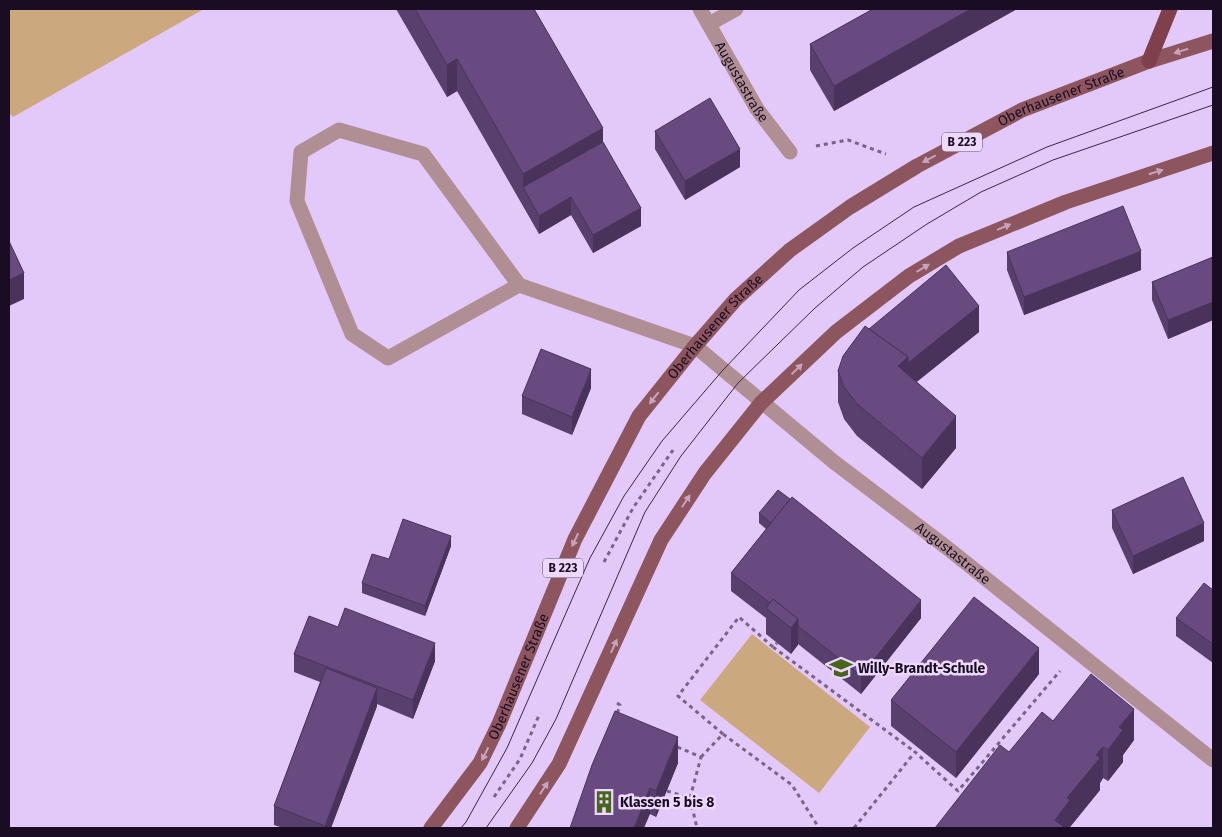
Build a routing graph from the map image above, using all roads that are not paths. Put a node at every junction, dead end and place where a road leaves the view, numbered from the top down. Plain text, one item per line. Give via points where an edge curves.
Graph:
1 (700, 9) edge
2 (736, 9) edge
3 (1170, 9) edge
4 (709, 24) junction
5 (1213, 41) edge
6 (1149, 61) junction
7 (790, 152) road end
8 (1213, 153) edge
9 (519, 284) junction
10 (694, 346) junction
11 (761, 403) junction
12 (1213, 760) edge
13 (431, 828) edge
14 (517, 828) edge

1 - 4 street, Augustastraße
2 - 4 street
3 - 6 highway
4 - 7 street, Augustastraße via 757,109
5 -> 6 main road, Oberhausener Straße / B 223
6 -> 10 main road, Oberhausener Straße / B 223 via 1022,110 917,166 850,207 790,250 736,299
11 -> 8 main road via 836,332 909,276 959,246 1066,202
9 - 9 street via 423,154 339,130 301,152 297,201 352,334 388,358
9 - 10 street
10 - 11 street, Augustastraße
10 -> 13 main road, Oberhausener Straße / B 223 via 639,416 575,538 480,763
11 - 12 street, Augustastraße
14 -> 11 main road via 559,764 662,540 704,473

